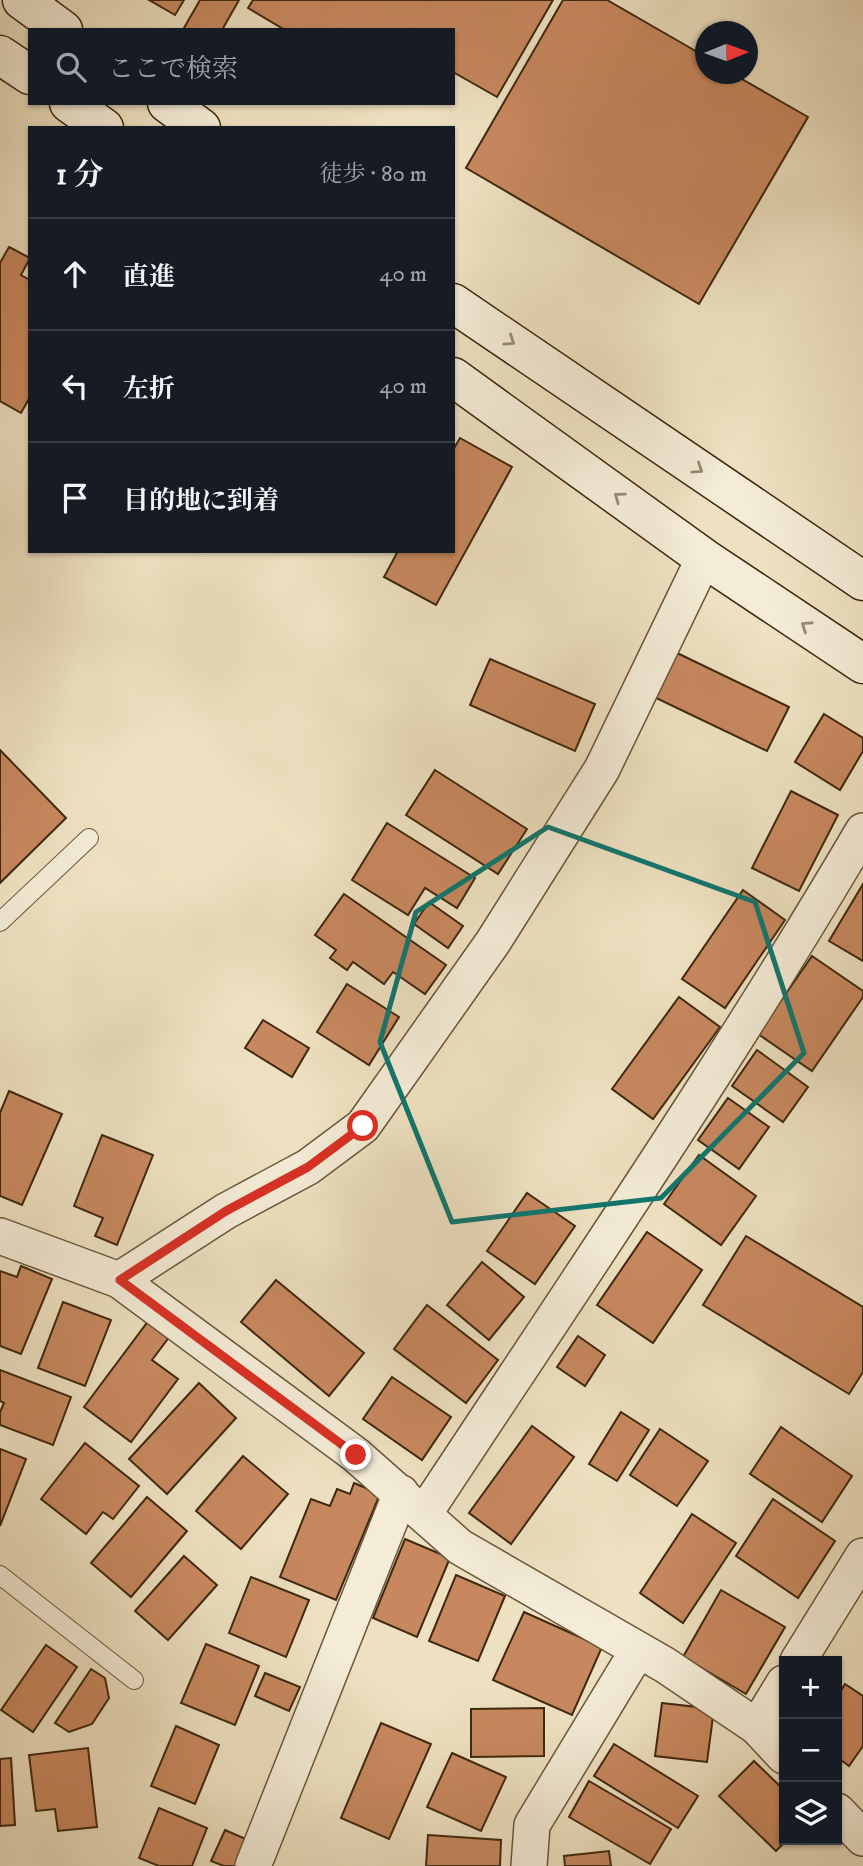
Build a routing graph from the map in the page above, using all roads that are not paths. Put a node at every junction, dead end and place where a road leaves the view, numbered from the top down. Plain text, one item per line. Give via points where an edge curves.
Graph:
1 (22, 0) edge
2 (60, 28) edge
3 (0, 55) edge
4 (28, 74) edge
5 (72, 105) edge
6 (170, 105) edge
7 (101, 126) edge
8 (198, 126) edge
9 (455, 304) edge
10 (455, 378) edge
11 (704, 558) junction
12 (863, 581) edge
13 (863, 664) edge
14 (863, 831) edge
15 (89, 838) dead end
16 (0, 922) edge
17 (0, 1236) edge
18 (120, 1280) junction
19 (412, 1504) junction
20 (863, 1556) edge
21 (0, 1575) edge
22 (638, 1650) junction
23 (800, 1656) edge
24 (134, 1680) dead end
25 (779, 1691) edge
26 (757, 1727) junction
27 (779, 1751) edge
28 (842, 1816) edge
29 (863, 1838) edge
30 (253, 1866) edge
31 (529, 1866) edge

1 - 2 street
3 - 4 street
5 - 7 street
6 - 8 street
9 -> 12 street
11 -> 10 street
13 -> 11 street
11 - 18 street via 602,769 493,942 363,1126 308,1167 226,1211
14 - 19 street via 673,1137
15 - 16 lane
17 - 18 street
18 - 19 street via 356,1455
19 - 22 street via 460,1547
19 - 30 street
20 - 23 street
21 - 24 lane
22 - 26 street
22 - 31 street via 532,1825
25 - 26 street
26 - 27 street
28 - 29 street

